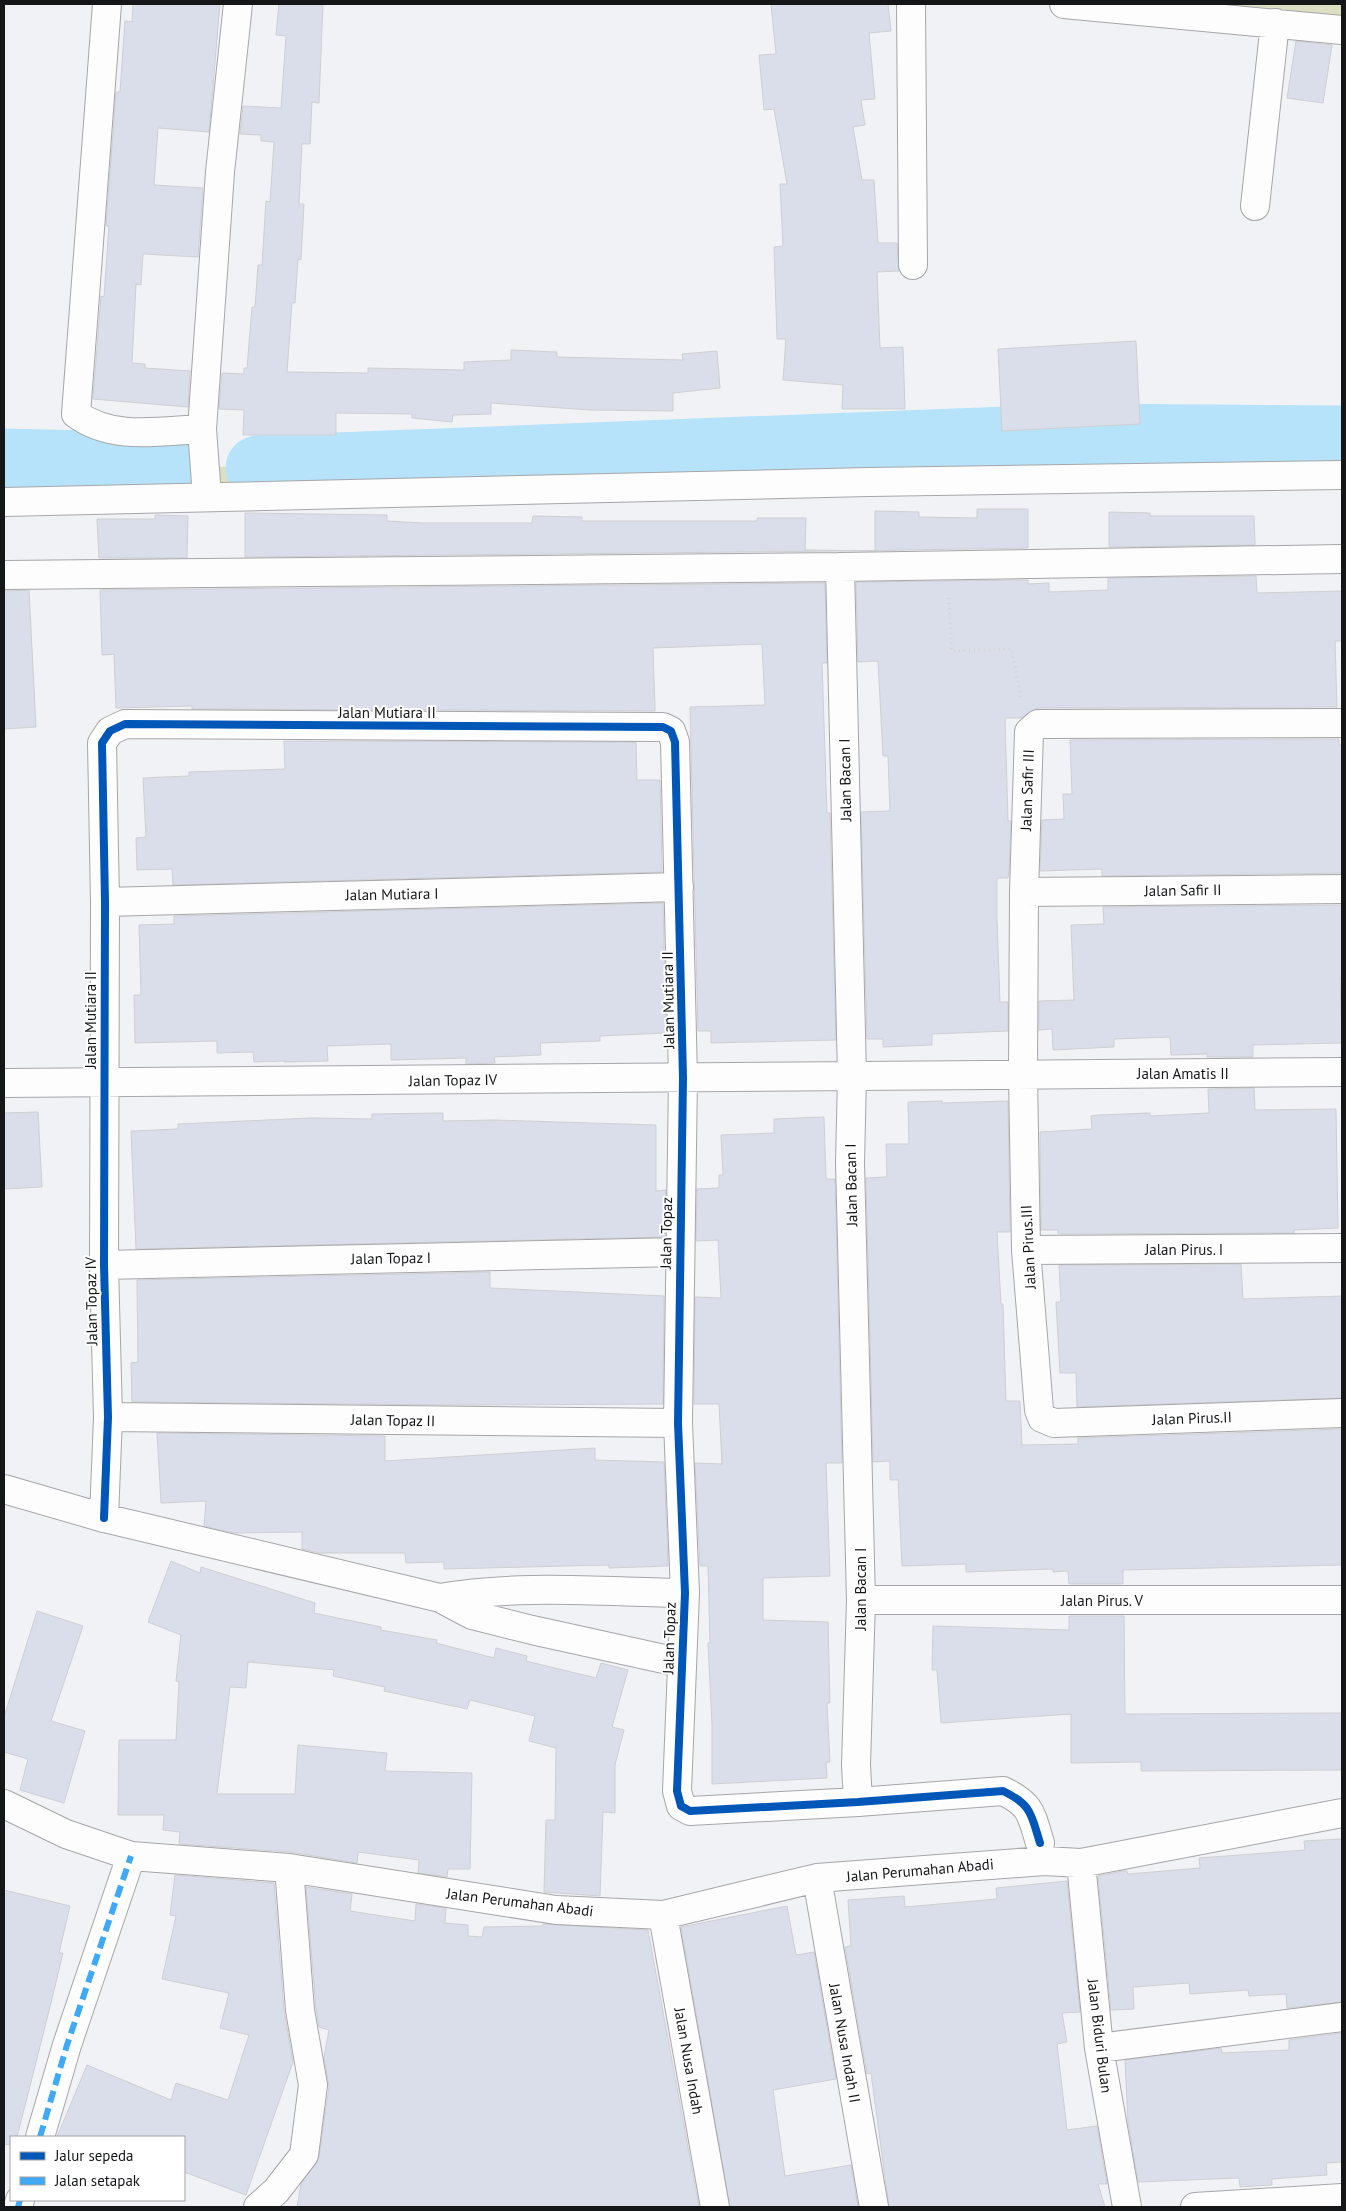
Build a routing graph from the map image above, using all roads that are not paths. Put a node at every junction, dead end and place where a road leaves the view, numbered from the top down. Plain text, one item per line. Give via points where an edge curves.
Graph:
1 (107, 4) edge
2 (238, 4) edge
3 (911, 4) edge
4 (1064, 4) edge
5 (1275, 23) junction
6 (1342, 30) edge
7 (1255, 206) dead end
8 (913, 265) dead end
9 (202, 439) junction
10 (1342, 475) edge
11 (206, 487) junction
12 (4, 502) edge
13 (1342, 559) edge
14 (840, 567) junction
15 (4, 575) edge
16 (1342, 723) edge
17 (679, 887) junction
18 (1342, 889) edge
19 (1024, 892) junction
20 (105, 902) junction
21 (1342, 1072) edge
22 (1023, 1075) junction
23 (852, 1076) junction
24 (683, 1078) junction
25 (4, 1083) edge
26 (103, 1083) junction
27 (1342, 1248) edge
28 (1026, 1250) junction
29 (679, 1252) junction
30 (104, 1265) junction
31 (1342, 1413) edge
32 (108, 1417) junction
33 (1042, 1418) joint
34 (678, 1423) junction
35 (4, 1489) edge
36 (104, 1518) junction
37 (685, 1593) junction
38 (440, 1598) junction
39 (861, 1600) junction
40 (1342, 1600) edge
41 (682, 1663) junction
42 (858, 1802) junction
43 (4, 1804) edge
44 (1342, 1814) edge
45 (1042, 1852) junction
46 (131, 1856) junction
47 (1081, 1863) junction
48 (289, 1868) junction
49 (817, 1878) junction
50 (663, 1915) junction
51 (1342, 2017) edge
52 (1100, 2048) junction
53 (40, 2136) edge
54 (1342, 2198) edge
55 (258, 2207) edge
56 (716, 2207) edge
57 (874, 2207) edge
58 (1127, 2207) edge
59 (1195, 2207) edge

1 - 9 street via 76,414 91,425 120,432
2 - 9 street via 220,172
3 - 8 street
4 - 5 street
5 - 6 street
5 - 7 street
9 - 11 street
10 - 11 street
11 - 12 street
13 - 14 street
14 - 15 street
14 - 23 street, Jalan Bacan I
16 - 19 street, Jalan Safir III via 1038,724 1029,735
17 - 20 street, Jalan Mutiara I
17 - 20 street, Jalan Mutiara II via 675,742 671,731 663,727 125,724 110,731 102,743
17 - 24 street, Jalan Mutiara II
18 - 19 street, Jalan Safir II
19 - 22 street, Jalan Safir III
20 - 26 street, Jalan Mutiara II
21 - 22 street, Jalan Amatis II
22 - 23 street
22 - 28 street, Jalan Pirus.III
23 - 24 street
23 - 39 street, Jalan Bacan I via 850,1163
24 - 26 street, Jalan Topaz IV
24 - 29 street, Jalan Topaz
25 - 26 street, Jalan Topaz IV
26 - 30 street, Jalan Topaz IV
27 - 28 street, Jalan Pirus. I
28 - 33 street, Jalan Pirus.III
29 - 30 street, Jalan Topaz I
29 - 34 street, Jalan Topaz
30 - 32 street, Jalan Topaz IV
31 - 33 street, Jalan Pirus.II via 1054,1423
32 - 34 street, Jalan Topaz II
32 - 36 street, Jalan Topaz IV
34 - 37 street, Jalan Topaz
35 - 36 street
36 - 38 street
37 - 38 street, Jalan Topaz via 472,1592
37 - 41 street, Jalan Topaz
38 - 41 street, Jalan Topaz via 472,1615
39 - 40 street, Jalan Pirus. V
39 - 42 street, Jalan Bacan I via 856,1765
41 - 42 street, Jalan Topaz via 677,1791 681,1806 690,1811
42 - 45 street, Jalan Topaz via 1003,1791 1021,1799 1031,1813
43 - 46 street, Jalan Perumahan Abadi via 66,1834
44 - 47 street, Jalan Perumahan Abadi
45 - 47 street, Jalan Perumahan Abadi
45 - 49 street, Jalan Perumahan Abadi
46 - 48 street, Jalan Perumahan Abadi
46 - 53 street via 67,2045
47 - 52 street, Jalan Biduri Bulan
48 - 50 street, Jalan Perumahan Abadi via 556,1910
48 - 55 street via 300,2010 313,2085 304,2155 276,2191
49 - 50 street, Jalan Perumahan Abadi
49 - 57 street, Jalan Nusa Indah II
50 - 56 street, Jalan Nusa Indah
51 - 52 street
52 - 58 street, Jalan Biduri Bulan
54 - 59 street

